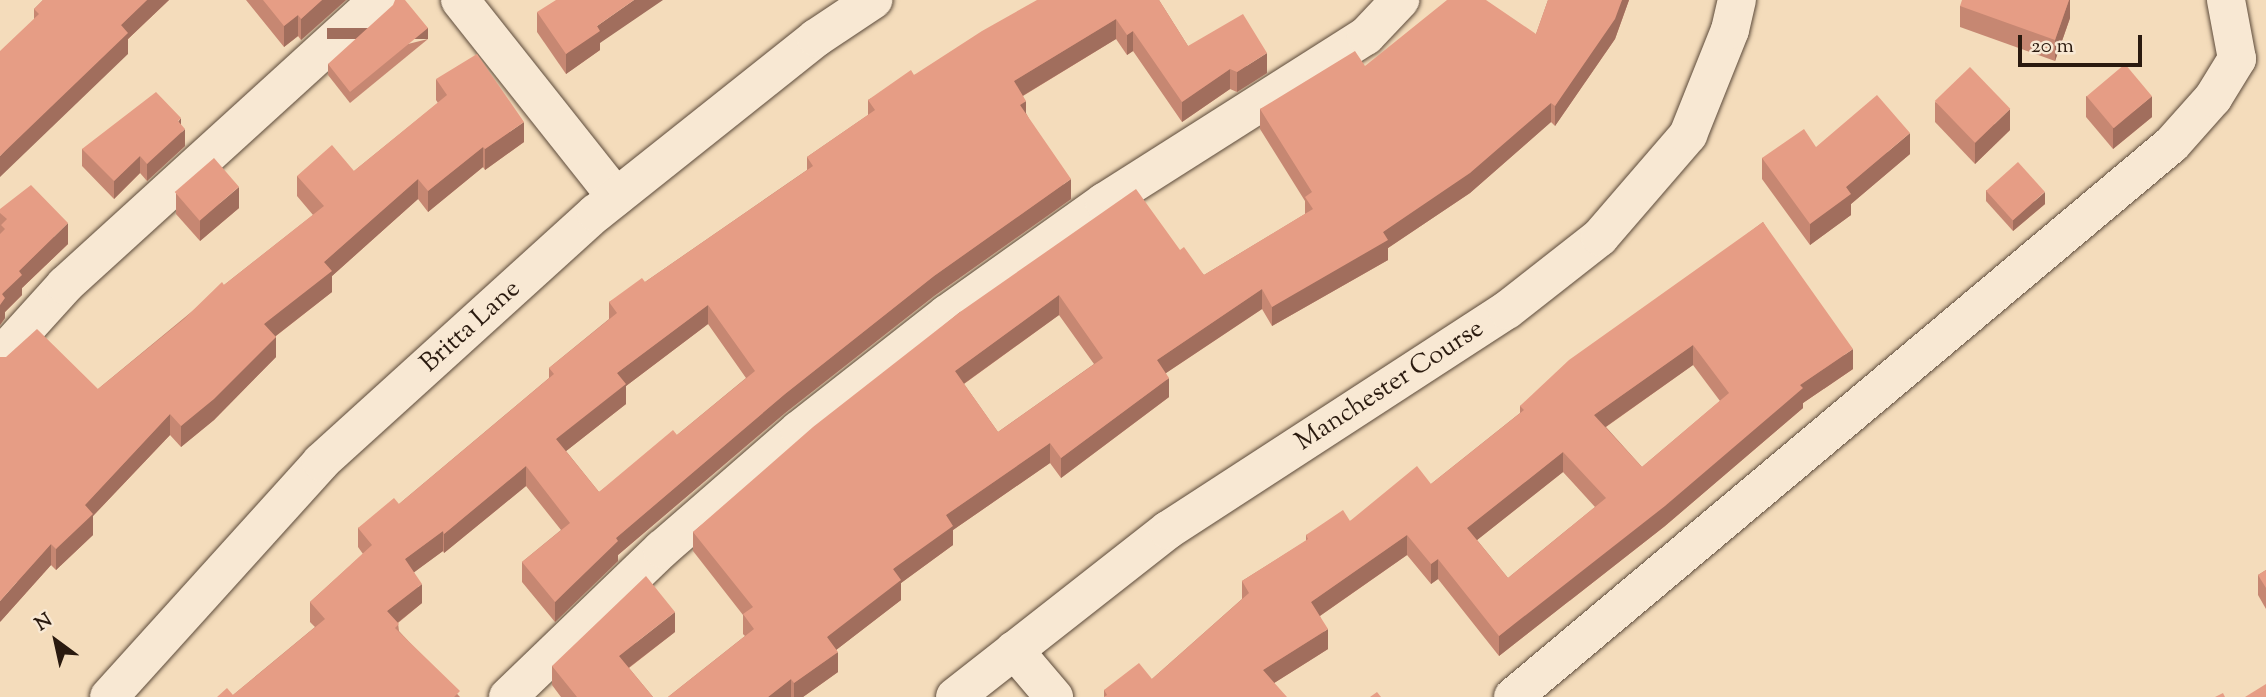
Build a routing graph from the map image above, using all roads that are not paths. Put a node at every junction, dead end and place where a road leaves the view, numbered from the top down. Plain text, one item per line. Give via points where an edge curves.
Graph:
1 (378, 0) edge
2 (460, 0) edge
3 (873, 0) edge
4 (1400, 0) edge
5 (1737, 0) edge
6 (2226, 0) edge
7 (616, 197) junction
8 (0, 357) edge
9 (1014, 650) junction
10 (109, 697) edge
11 (508, 697) edge
12 (955, 697) edge
13 (1054, 697) edge
14 (1513, 697) edge

1 - 8 street via 65,285
2 - 7 street
3 - 7 street, Britta Lane via 816,38
4 - 11 street via 1366,36 1104,202 947,314 799,430 662,549
5 - 9 street, Manchester Course via 1689,135 1600,236 1507,310 1168,530
6 - 14 street via 2237,59 2213,97 2172,144
7 - 10 street, Britta Lane via 321,462
9 - 12 street, Manchester Course
9 - 13 street

